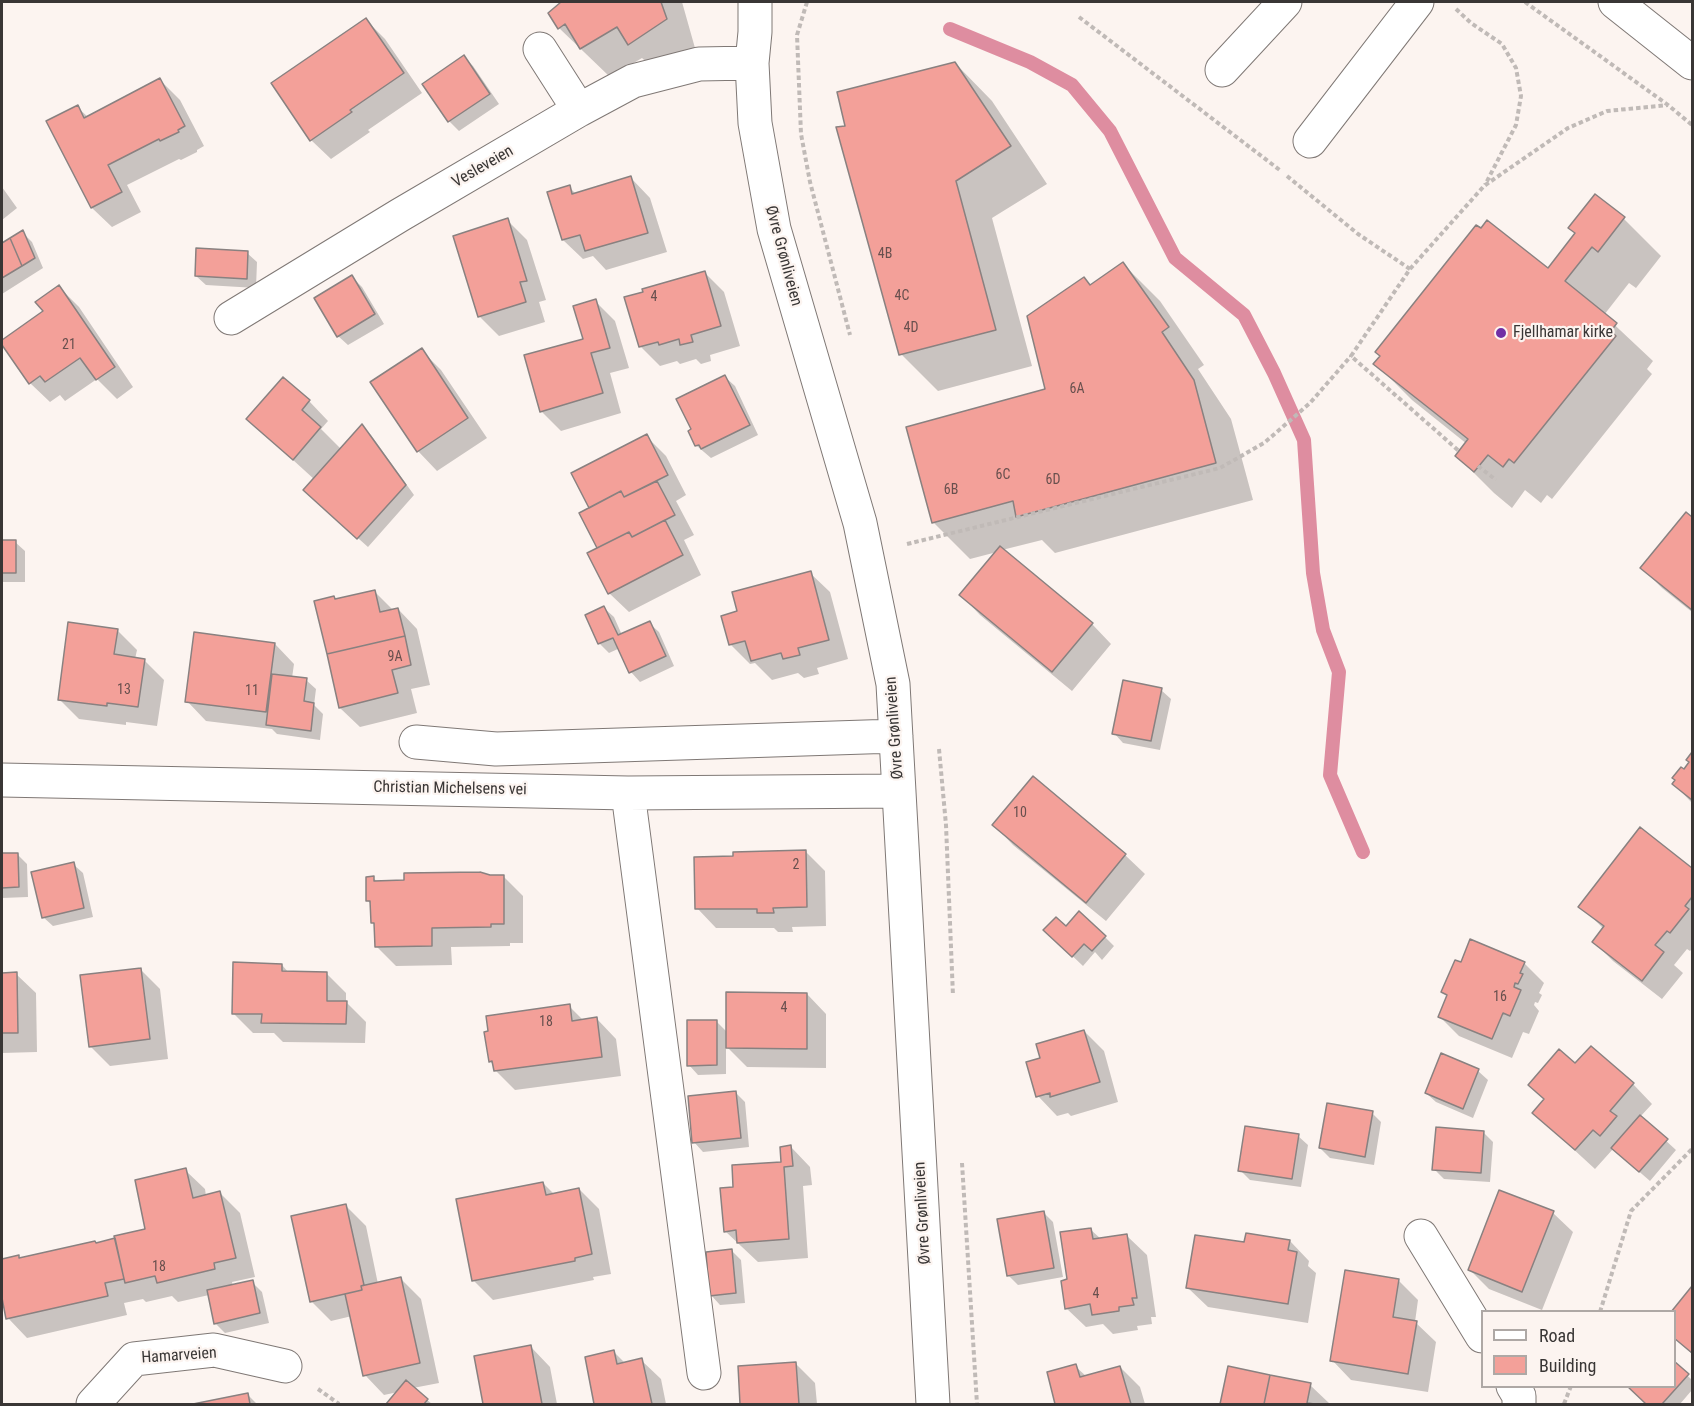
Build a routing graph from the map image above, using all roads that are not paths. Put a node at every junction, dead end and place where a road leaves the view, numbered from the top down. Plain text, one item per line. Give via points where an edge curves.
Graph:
1 (767, 2) edge
2 (1285, 2) edge
3 (1417, 2) edge
4 (1615, 2) edge
5 (754, 32) edge
6 (540, 49) dead end
7 (1692, 63) edge
8 (1222, 70) dead end
9 (579, 110) junction
10 (1310, 141) dead end
11 (231, 318) dead end
12 (896, 736) junction
13 (416, 742) dead end
14 (2, 780) edge
15 (899, 791) junction
16 (628, 793) junction
17 (1421, 1236) dead end
18 (1481, 1334) edge
19 (285, 1366) dead end
20 (704, 1373) dead end
21 (1514, 1388) edge
22 (93, 1404) edge
23 (933, 1404) edge
24 (1519, 1404) edge

1 - 5 street, Øvre Grønliveien
2 - 8 street
3 - 10 street
4 - 7 street
5 - 9 street, Vesleveien via 699,64 633,81
5 - 12 street, Øvre Grønliveien via 755,123 774,229 860,524 893,684
6 - 9 street
9 - 11 street, Vesleveien
12 - 13 street via 496,749
12 - 15 street, Øvre Grønliveien
14 - 16 street, Christian Michelsens vei
15 - 16 street, Christian Michelsens vei
15 - 23 street, Øvre Grønliveien
16 - 20 street
17 - 18 street
19 - 22 street, Hamarveien via 214,1350 134,1359
21 - 24 street

